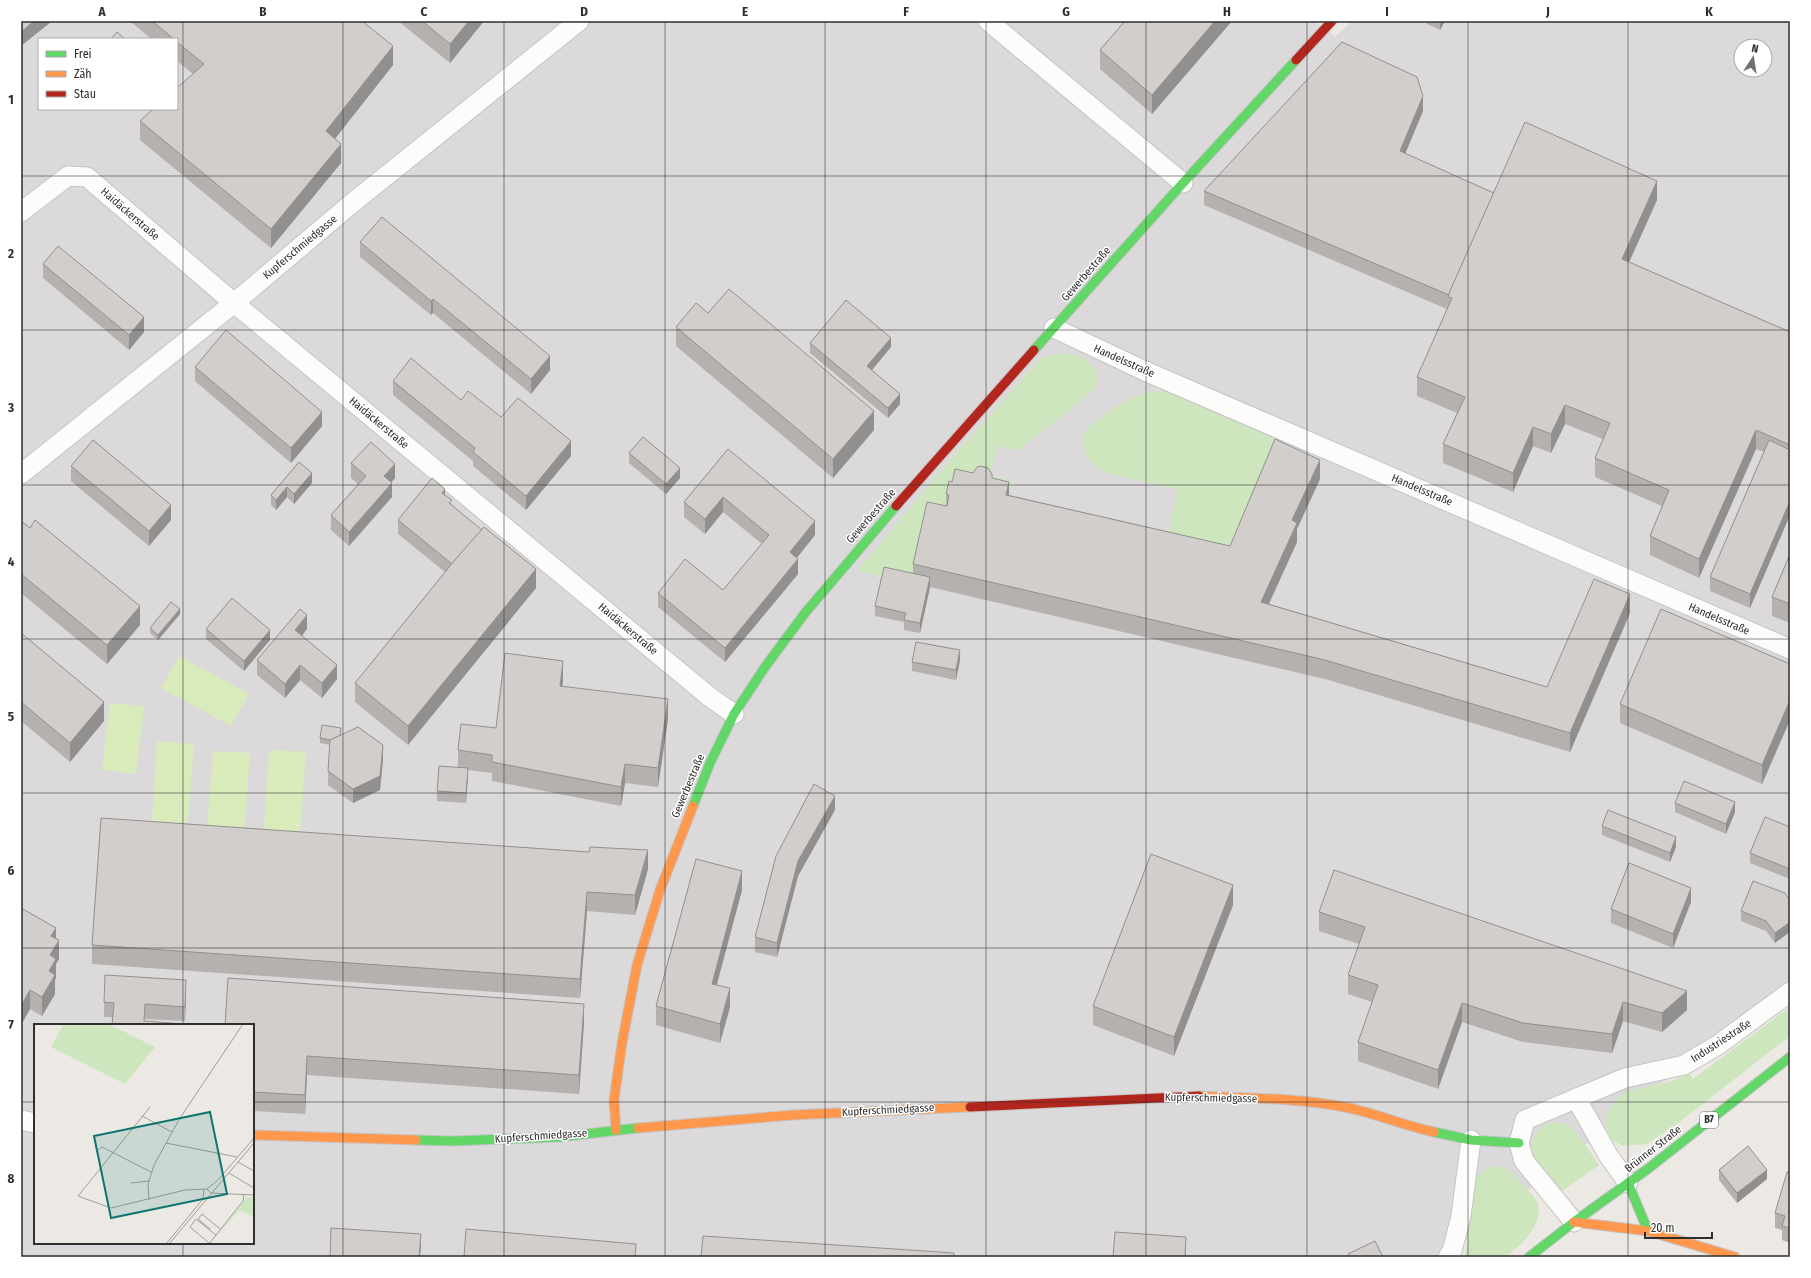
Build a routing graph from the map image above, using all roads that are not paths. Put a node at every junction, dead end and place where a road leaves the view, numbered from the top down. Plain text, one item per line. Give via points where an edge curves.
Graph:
1 (579, 21) edge
2 (988, 21) edge
3 (1332, 21) edge
4 (1183, 183) junction
5 (21, 212) edge
6 (234, 303) junction
7 (1054, 328) junction
8 (21, 474) edge
9 (1790, 649) edge
10 (734, 714) junction
11 (1790, 992) edge
12 (1790, 1057) edge
13 (1576, 1098) junction
14 (21, 1120) edge
15 (34, 1123) edge
16 (616, 1130) junction
17 (254, 1135) edge
18 (1471, 1140) junction
19 (1519, 1142) junction
20 (1628, 1183) junction
21 (1574, 1222) junction
22 (1648, 1231) junction
23 (1448, 1257) edge
24 (1529, 1257) edge
25 (1736, 1257) edge

1 - 6 street, Kupferschmiedgasse via 351,204
2 - 4 street
3 - 4 street, Gewerbestraße
4 - 7 street, Gewerbestraße
5 - 6 street, Haidäckerstraße via 68,176 87,177
6 - 8 street, Kupferschmiedgasse
6 - 10 street, Haidäckerstraße
7 - 9 street, Handelsstraße via 1152,374
7 - 10 street, Gewerbestraße via 805,612 764,667
10 - 16 street, Gewerbestraße via 710,763 686,822 660,890 637,966 614,1100
11 - 13 street, Industriestraße via 1718,1045 1684,1065 1625,1078
12 - 20 street, Brünner Straße / B7
13 - 19 street via 1525,1120
13 - 20 street via 1608,1155
14 - 15 street
16 - 17 street, Kupferschmiedgasse via 560,1137 452,1141
16 - 18 street, Kupferschmiedgasse via 793,1115 1192,1096 1282,1099 1349,1108 1415,1128
18 - 19 street, Kupferschmiedgasse
18 - 23 street via 1461,1216
19 - 21 street via 1524,1161
20 - 21 street, Brünner Straße / B7
20 - 22 street
21 - 22 street
21 - 24 street, Brünner Straße / B7
22 - 25 street

